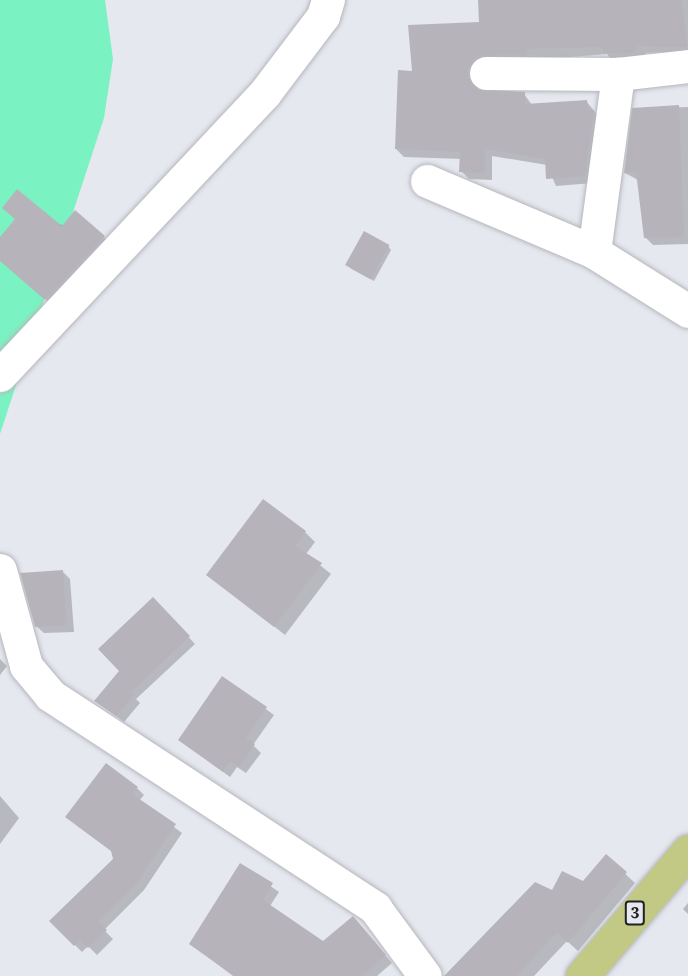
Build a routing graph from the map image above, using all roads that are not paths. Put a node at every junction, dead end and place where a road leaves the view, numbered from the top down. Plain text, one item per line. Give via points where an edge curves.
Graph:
1 (352, 0) edge
2 (326, 8) edge
3 (688, 66) edge
4 (486, 73) dead end
5 (618, 74) junction
6 (427, 181) dead end
7 (594, 252) junction
8 (688, 311) edge
9 (0, 375) edge
10 (0, 570) edge
11 (688, 851) edge
12 (425, 976) edge
13 (582, 976) edge

1 - 2 street
2 - 9 street via 264,94
3 - 5 street
4 - 5 street
5 - 7 street
6 - 7 street
7 - 8 street
10 - 12 street via 26,666 50,695 375,908
11 - 13 main road, 3

